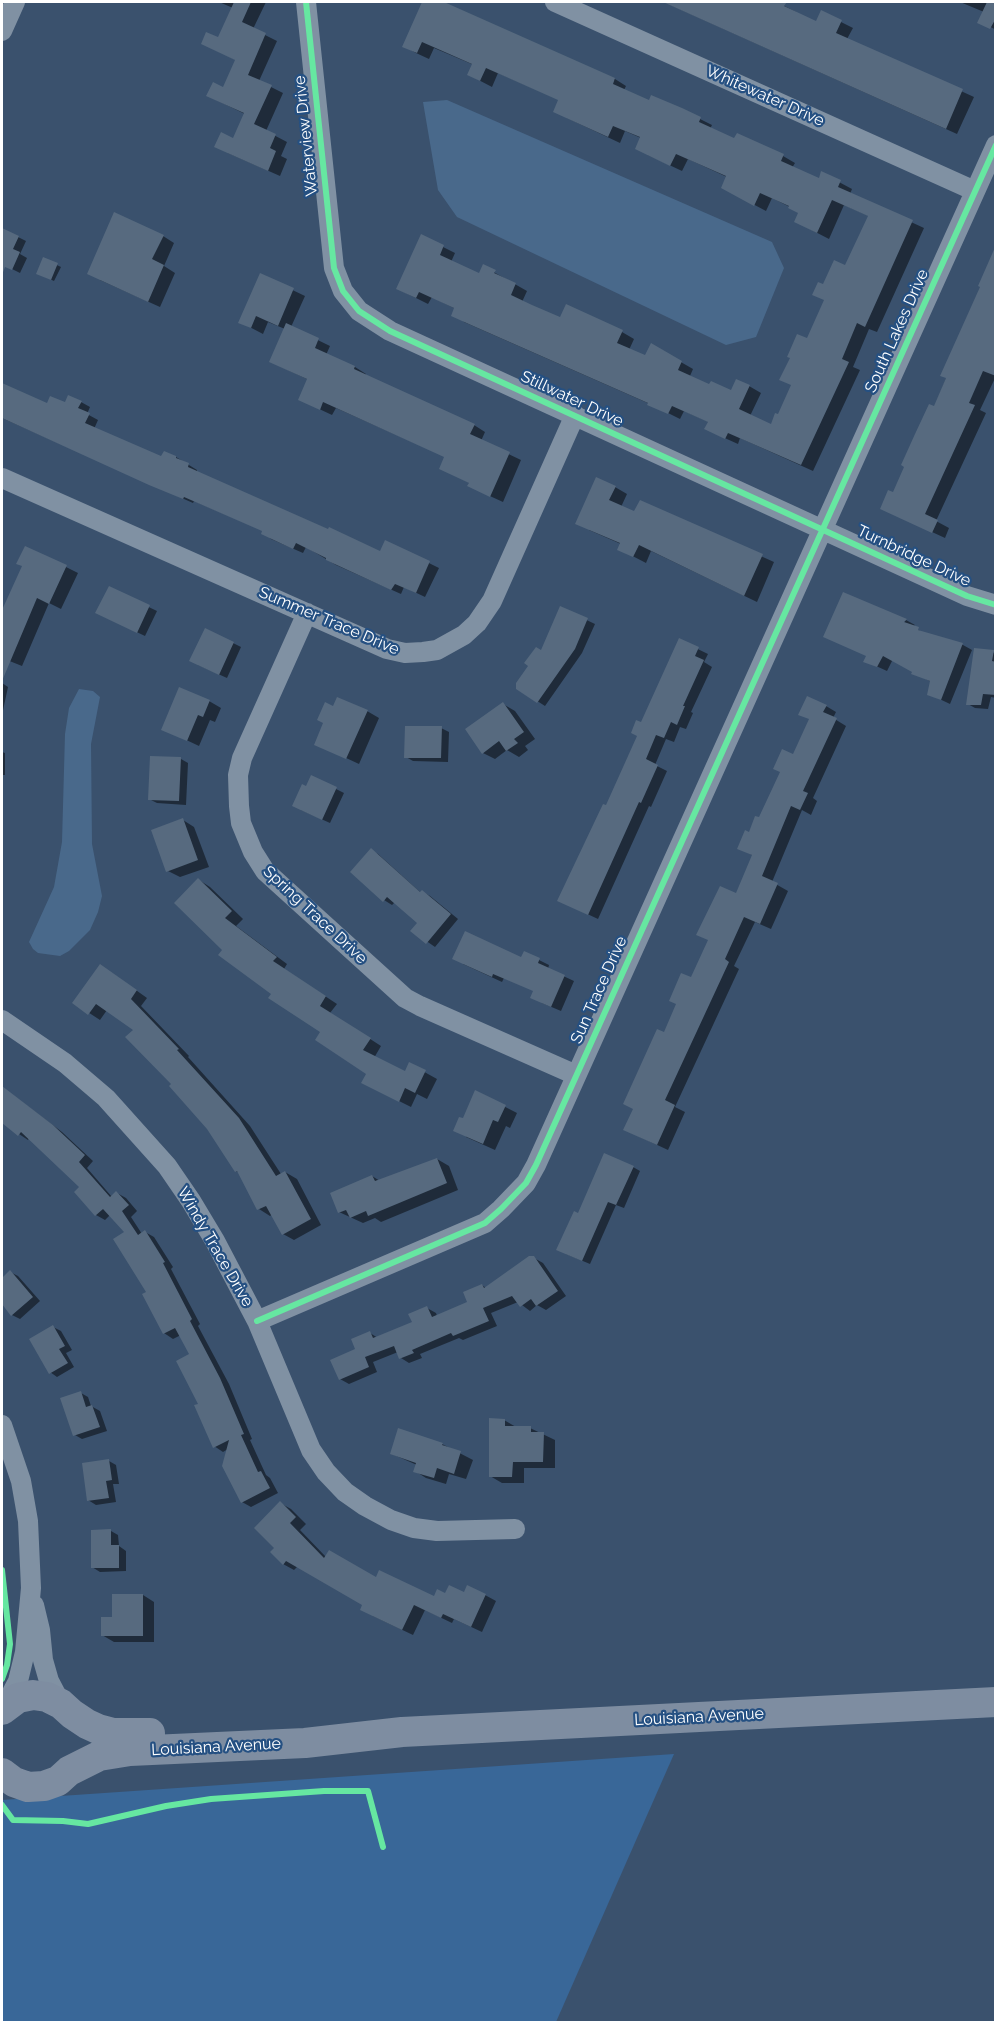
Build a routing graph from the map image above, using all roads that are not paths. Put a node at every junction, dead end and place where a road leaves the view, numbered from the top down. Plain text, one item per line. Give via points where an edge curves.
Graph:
1 (15, 2) edge
2 (306, 2) edge
3 (555, 2) edge
4 (2, 31) edge
5 (996, 145) edge
6 (975, 190) junction
7 (334, 268) joint
8 (575, 415) junction
9 (2, 478) edge
10 (822, 529) junction
11 (996, 605) edge
12 (307, 613) junction
13 (2, 1020) edge
14 (576, 1076) junction
15 (257, 1321) junction
16 (2, 1425) edge
17 (515, 1529) dead end
18 (31, 1588) junction
19 (996, 1702) edge
20 (3, 1708) edge
21 (66, 1709) junction
22 (402, 1732) junction
23 (69, 1771) junction
24 (2, 1773) edge

1 - 4 street
2 - 7 street, Waterview Drive
3 - 6 street, Whitewater Drive
5 - 6 street, South Lakes Drive
6 - 10 street, South Lakes Drive
7 - 8 street, Stillwater Drive via 359,311 390,331
8 - 10 street, Stillwater Drive
8 - 12 street, Summer Trace Drive via 492,601 464,635 437,650 405,653 387,649
9 - 12 street, Summer Trace Drive
10 - 11 street, Turnbridge Drive via 967,596
10 - 14 street, Sun Trace Drive
12 - 14 street, Spring Trace Drive via 238,775 241,823 253,852 265,871 405,998
13 - 15 street, Windy Trace Drive via 65,1063 146,1140 191,1201
14 - 15 street, Sun Trace Drive via 526,1183 485,1223
15 - 17 street, Windy Trace Drive via 311,1450 345,1492 391,1520 414,1528
16 - 18 street via 21,1481 28,1521
18 - 20 street via 25,1652 18,1681
18 - 21 street via 49,1681
19 - 22 main road, Louisiana Avenue
20 - 21 main road, Louisiana Avenue via 18,1698 33,1695 47,1697
21 - 22 main road, Louisiana Avenue via 98,1729 113,1733
21 - 23 main road via 78,1728 80,1742
22 - 23 main road, Louisiana Avenue via 304,1743 121,1752 99,1756
23 - 24 main road, Louisiana Avenue via 58,1781 36,1787 14,1782

